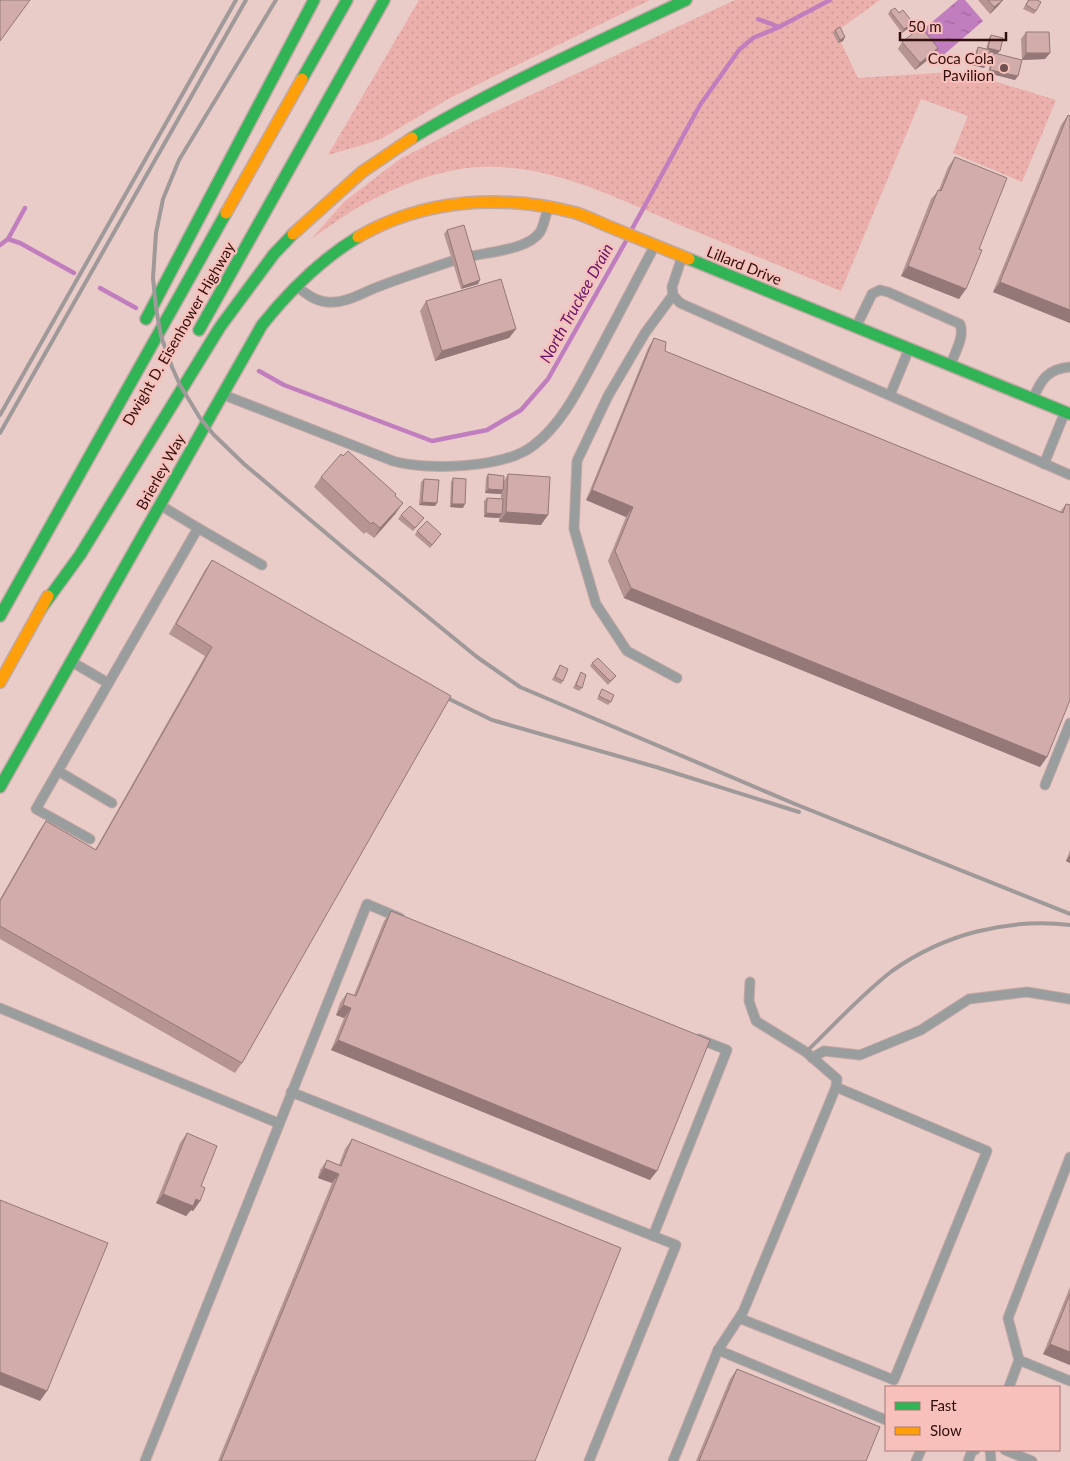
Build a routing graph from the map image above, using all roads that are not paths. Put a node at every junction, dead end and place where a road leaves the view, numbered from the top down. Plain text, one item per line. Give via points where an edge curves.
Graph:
1 (314, 0) edge
2 (347, 0) edge
3 (384, 0) edge
4 (686, 0) edge
5 (548, 207) junction
6 (397, 218) joint
7 (655, 245) junction
8 (472, 256) edge
9 (682, 257) junction
10 (452, 262) dead end
11 (294, 285) junction
12 (672, 295) junction
13 (856, 327) junction
14 (140, 331) dead end
15 (195, 337) dead end
16 (910, 349) junction
17 (950, 366) junction
18 (127, 367) dead end
19 (1070, 367) edge
20 (222, 394) junction
21 (890, 395) junction
22 (1033, 399) junction
23 (1068, 413) edge
24 (112, 414) junction
25 (127, 456) dead end
26 (1044, 464) junction
27 (1070, 475) edge
28 (159, 505) junction
29 (198, 528) junction
30 (262, 565) dead end
31 (40, 610) junction
32 (0, 616) edge
33 (71, 661) junction
34 (677, 678) dead end
35 (0, 682) edge
36 (108, 683) junction
37 (1070, 723) edge
38 (58, 771) junction
39 (1045, 785) dead end
40 (0, 787) edge
41 (112, 803) dead end
42 (90, 839) dead end
43 (413, 923) edge
44 (750, 982) dead end
45 (1070, 999) edge
46 (0, 1008) edge
47 (690, 1035) edge
48 (812, 1058) junction
49 (836, 1087) junction
50 (291, 1092) junction
51 (278, 1124) junction
52 (1070, 1157) edge
53 (653, 1236) junction
54 (739, 1318) junction
55 (718, 1350) junction
56 (1019, 1360) junction
57 (1070, 1381) edge
58 (1009, 1386) edge
59 (885, 1420) edge
60 (1007, 1451) edge
61 (1027, 1460) edge
62 (145, 1461) edge
63 (589, 1461) edge
64 (673, 1461) edge

1 - 14 main road
2 - 24 main road, Dwight D. Eisenhower Highway
3 - 15 main road, Dwight D. Eisenhower Highway
4 - 31 main road via 445,118 362,172 306,222 274,254 220,327 80,555
5 - 6 main road, Lillard Drive via 481,201 447,205
5 - 7 main road, Lillard Drive via 578,214
5 - 8 lane via 540,232 528,242
6 - 11 main road, Brierley Way via 345,244
7 - 9 main road, Lillard Drive
7 - 20 lane via 568,404 548,432 520,454 470,464 407,465
9 - 12 lane
9 - 13 main road, Lillard Drive
10 - 11 lane via 336,302 314,298
11 - 20 main road, Brierley Way via 262,325
12 - 21 lane via 696,312
12 - 34 lane via 608,396 577,461 574,530 596,604 627,651
13 - 16 main road, Lillard Drive
13 - 17 lane via 872,294 880,290 888,292 960,324 961,337
16 - 17 main road, Lillard Drive
16 - 21 lane
17 - 22 main road, Lillard Drive
18 - 24 main road
19 - 22 lane via 1051,372 1039,384
20 - 28 main road, Brierley Way
21 - 26 lane
22 - 23 main road, Lillard Drive
23 - 26 lane
24 - 32 main road, Dwight D. Eisenhower Highway
25 - 31 main road
26 - 27 lane
28 - 29 lane
28 - 33 main road, Brierley Way
29 - 30 lane
29 - 36 lane
31 - 35 main road
33 - 36 lane
33 - 40 main road, Brierley Way
36 - 38 lane
37 - 39 lane
38 - 41 lane
38 - 42 lane via 36,809
43 - 50 lane via 367,904
44 - 48 lane via 748,1001 756,1021
45 - 48 lane via 1027,992 969,999 921,1030 860,1055 824,1051
46 - 51 lane
47 - 53 lane via 727,1050
48 - 49 lane via 837,1079
49 - 54 lane
49 - 54 lane via 987,1151 894,1380
50 - 51 lane
50 - 53 lane
51 - 62 lane
52 - 56 lane via 1008,1318
53 - 63 lane via 676,1245
54 - 55 lane
55 - 59 lane
55 - 64 lane
56 - 57 lane
56 - 58 lane
60 - 61 lane

